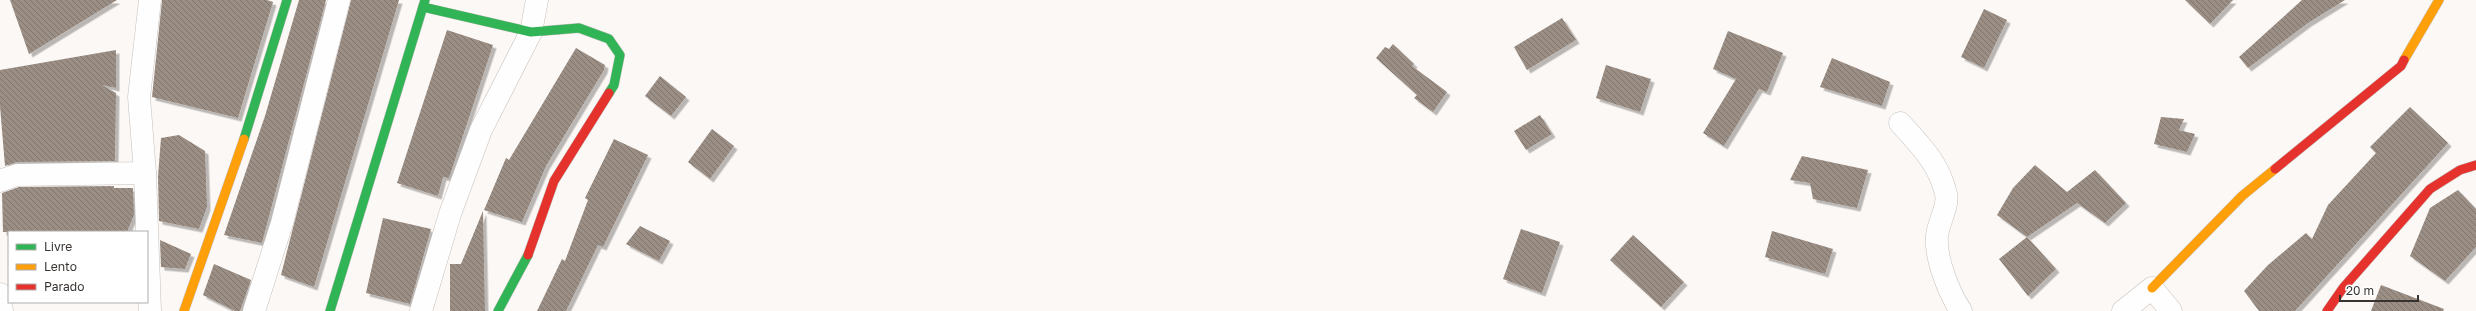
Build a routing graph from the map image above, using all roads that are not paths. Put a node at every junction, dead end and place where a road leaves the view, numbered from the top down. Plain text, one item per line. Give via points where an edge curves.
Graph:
1 (150, 0) edge
2 (288, 0) edge
3 (339, 0) edge
4 (537, 0) edge
5 (2439, 0) edge
6 (424, 4) edge
7 (531, 32) junction
8 (1900, 122) dead end
9 (2476, 166) edge
10 (145, 173) junction
11 (0, 181) edge
12 (147, 231) edge
13 (148, 256) edge
14 (2152, 288) junction
15 (0, 294) edge
16 (2, 311) edge
17 (150, 311) edge
18 (184, 311) edge
19 (254, 311) edge
20 (330, 311) edge
21 (420, 311) edge
22 (498, 311) edge
23 (1961, 311) edge
24 (2123, 311) edge
25 (2171, 311) edge
26 (2327, 311) edge

1 - 10 street via 139,97
2 - 18 street via 253,112
3 - 19 street via 282,223
4 - 7 street
5 - 14 street via 2401,66 2242,196
6 - 7 street
6 - 20 street
7 - 21 street via 481,130 450,214
7 - 22 street via 579,28 609,39 620,55 614,85 554,182 528,256
8 - 23 street via 1934,160 1946,195 1937,237 1941,267 1954,301
9 - 26 street via 2460,170 2430,189 2343,288
10 - 11 street via 17,175
10 - 12 street
13 - 17 street
14 - 24 street
14 - 25 street
15 - 16 street

